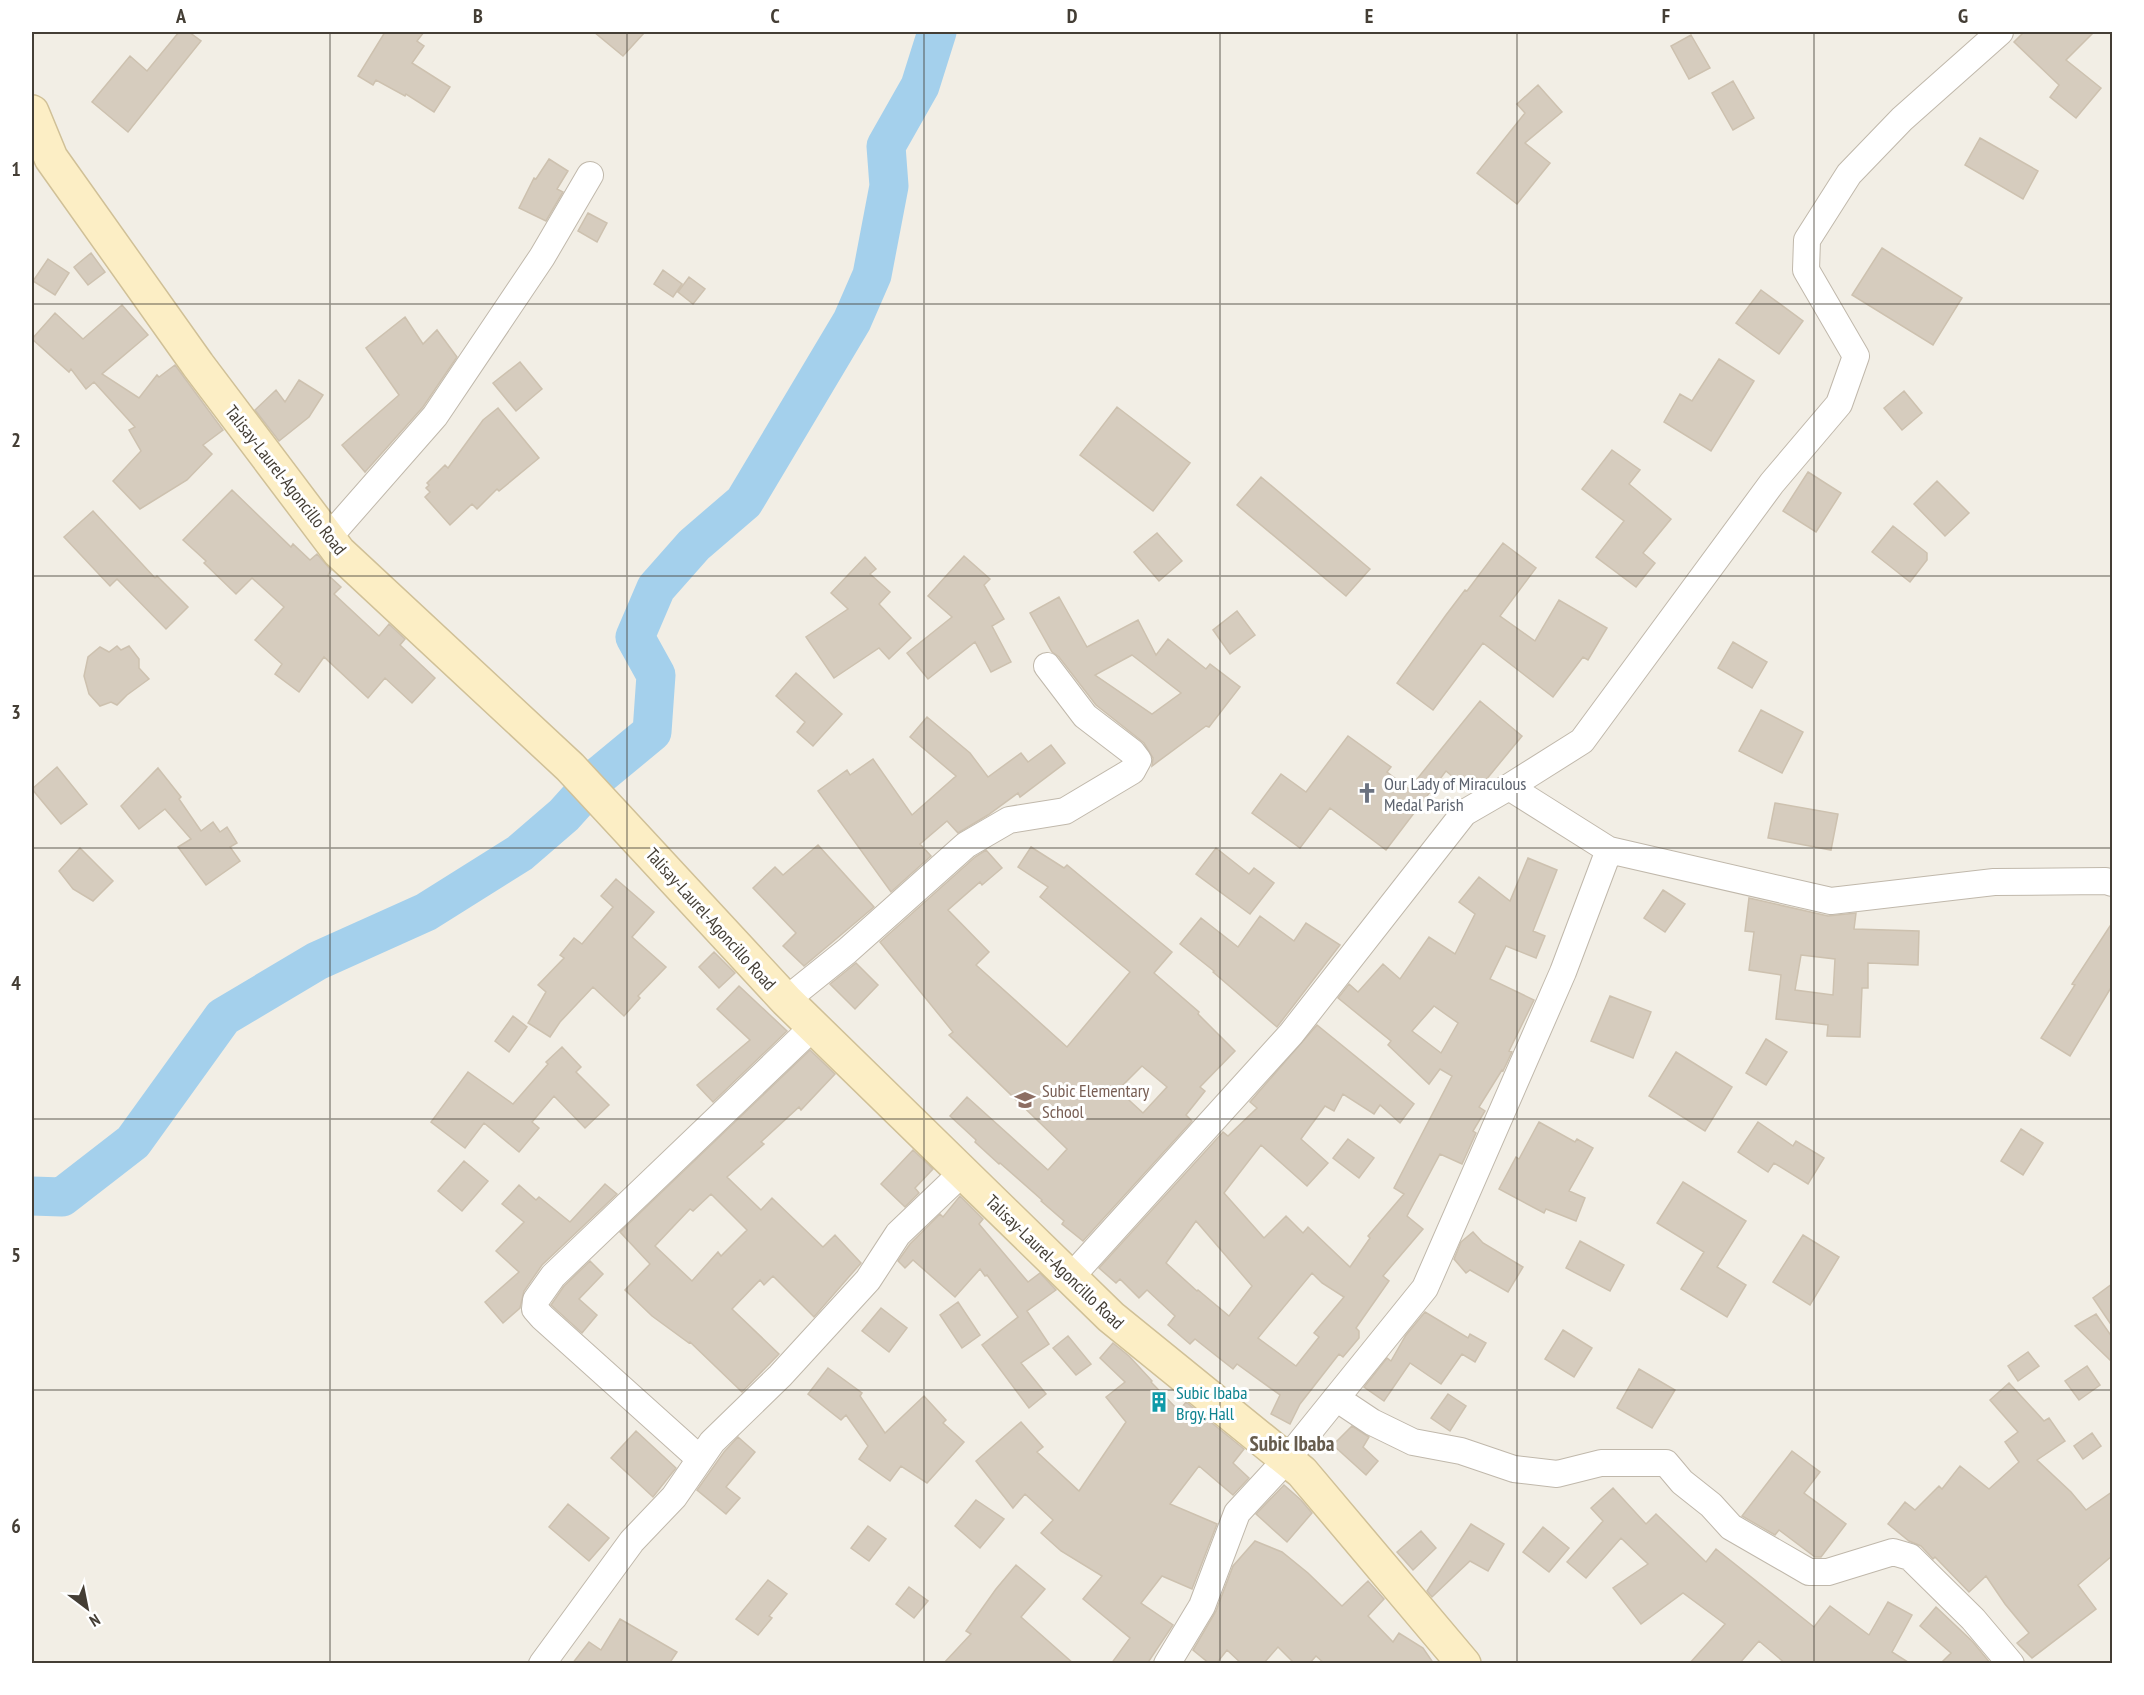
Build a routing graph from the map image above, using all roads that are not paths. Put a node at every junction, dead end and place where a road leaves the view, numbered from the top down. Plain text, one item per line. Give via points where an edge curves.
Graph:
1 (2000, 32) edge
2 (32, 112) edge
3 (590, 175) dead end
4 (328, 538) junction
5 (1047, 666) dead end
6 (1509, 787) junction
7 (1609, 850) junction
8 (2112, 883) edge
9 (786, 1000) junction
10 (813, 1027) junction
11 (962, 1173) junction
12 (1070, 1278) junction
13 (1336, 1398) junction
14 (700, 1458) junction
15 (1287, 1459) junction
16 (1174, 1661) edge
17 (542, 1664) edge
18 (1464, 1664) edge
19 (2011, 1664) edge

1 - 6 street via 1902,119 1849,174 1808,240 1806,270 1856,356 1839,404 1772,483 1582,741
2 - 4 main road, Talisay-Laurel-Agoncillo Road via 51,158 198,365
3 - 4 street via 542,257 435,416
4 - 9 main road, Talisay-Laurel-Agoncillo Road via 570,767
5 - 9 street via 1085,716 1132,752 1138,760 1132,771 1065,811 1009,820 966,845
6 - 7 street
6 - 12 street via 1464,813 1291,1034
7 - 8 street via 1831,901 1994,882
7 - 13 street via 1563,972 1425,1288
9 - 10 main road, Talisay-Laurel-Agoncillo Road
10 - 11 main road, Talisay-Laurel-Agoncillo Road
10 - 14 street via 553,1276 536,1300 535,1309 542,1317
11 - 12 main road, Talisay-Laurel-Agoncillo Road
11 - 14 street via 898,1234 868,1280
12 - 15 main road, Talisay-Laurel-Agoncillo Road via 1110,1317
13 - 15 street
13 - 19 street via 1413,1442 1461,1451 1514,1469 1557,1474 1601,1463 1666,1463 1731,1527 1809,1572 1828,1572 1893,1551 1910,1557 1973,1619
14 - 17 street via 674,1497 632,1541
15 - 16 street via 1237,1513 1202,1606
15 - 18 main road, Talisay-Laurel-Agoncillo Road

